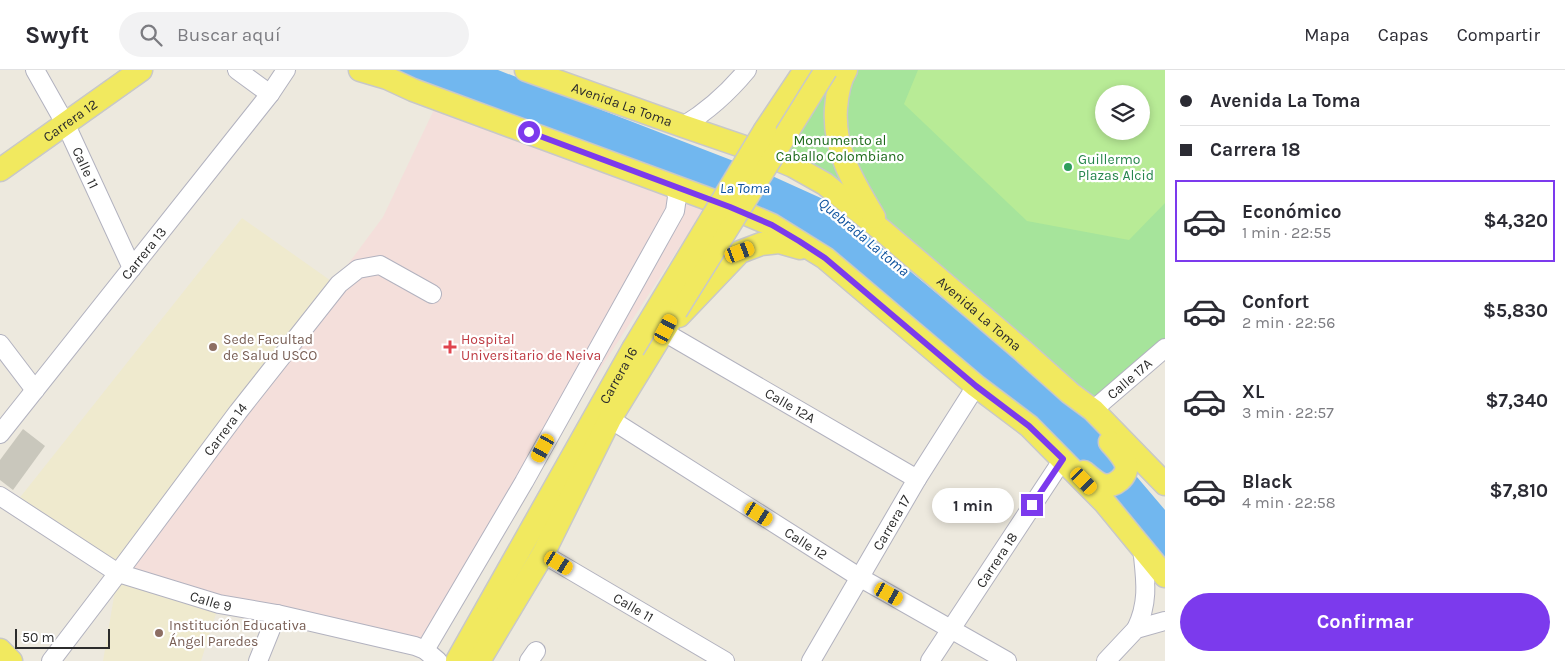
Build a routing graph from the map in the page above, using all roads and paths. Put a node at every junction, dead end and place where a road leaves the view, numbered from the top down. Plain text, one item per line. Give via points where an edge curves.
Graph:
1 (35, 70) edge
2 (119, 70) edge
3 (142, 70) edge
4 (237, 70) edge
5 (286, 70) edge
6 (360, 70) edge
7 (526, 70) edge
8 (806, 70) edge
9 (826, 70) edge
10 (846, 70) edge
11 (744, 71) edge
12 (382, 74) edge
13 (270, 94) junction
14 (62, 119) junction
15 (683, 126) junction
16 (0, 153) edge
17 (0, 170) edge
18 (675, 186) junction
19 (884, 232) junction
20 (825, 258) junction
21 (132, 268) junction
22 (432, 294) dead end
23 (669, 324) junction
24 (0, 344) edge
25 (1165, 348) edge
26 (976, 386) junction
27 (35, 390) junction
28 (1070, 393) junction
29 (1093, 410) junction
30 (610, 419) junction
31 (1029, 426) junction
32 (0, 434) edge
33 (1063, 459) junction
34 (917, 479) junction
35 (1165, 484) edge
36 (0, 496) edge
37 (1142, 547) junction
38 (543, 554) junction
39 (118, 573) junction
40 (1165, 576) edge
41 (859, 577) junction
42 (278, 614) junction
43 (1165, 621) edge
44 (950, 628) junction
45 (1136, 629) junction
46 (0, 650) edge
47 (432, 655) edge
48 (11, 661) edge
49 (50, 661) edge
50 (258, 661) edge
51 (457, 661) edge
52 (479, 661) edge
53 (725, 661) edge
54 (811, 661) edge
55 (930, 661) edge
56 (1007, 661) edge
57 (1106, 661) edge

1 - 14 street, Calle 11
2 - 14 main road, Carrera 12
3 - 14 main road, Carrera 12
4 - 13 street
5 - 13 street, Carrera 13
6 - 12 main road
7 - 15 main road, Avenida La Toma
8 - 51 main road, Carrera 16, bridge via 765,130 633,349
9 - 23 main road, Carrera 16, bridge
10 - 19 main road via 837,96 835,120 838,142 853,182
11 - 15 street via 711,108
12 - 18 main road via 414,90
13 - 21 street, Carrera 13
14 - 16 main road, Carrera 12
14 - 17 main road, Carrera 12
14 - 21 street, Calle 11
15 - 19 main road, Avenida La Toma via 793,166 825,184
18 - 20 main road via 772,225
18 - 47 street via 675,211
19 - 28 main road, Avenida La Toma
20 - 23 main road via 779,242 761,244 740,252
20 - 26 main road
21 - 27 street, Carrera 13
22 - 39 street, Carrera 14 via 380,265 358,269 339,284
23 - 30 main road, Carrera 16
23 - 34 street, Calle 12A
24 - 27 street
25 - 29 street, Calle 17A
26 - 31 main road
26 - 34 street, Carrera 17
27 - 32 street, Carrera 13
28 - 29 main road, Avenida La Toma
28 - 31 main road via 1125,462 1126,472 1118,481 1105,486 1098,482
29 - 35 main road, Avenida La Toma
30 - 38 main road, Carrera 16
30 - 41 street, Calle 12
31 - 33 main road
33 - 37 main road
33 - 44 street, Carrera 18
34 - 41 street, Carrera 17
36 - 39 street, Calle 9
37 - 40 main road
37 - 45 street via 1146,588 1144,608
38 - 52 main road, Carrera 16
38 - 53 street, Calle 11
39 - 42 street, Calle 9 via 219,604
39 - 49 street, Carrera 14
41 - 44 street, Calle 12
41 - 54 street, Carrera 17
42 - 47 street, Calle 9
42 - 50 street
43 - 45 street
44 - 55 street, Carrera 18
44 - 56 street, Calle 12
45 - 57 street
46 - 48 main road

